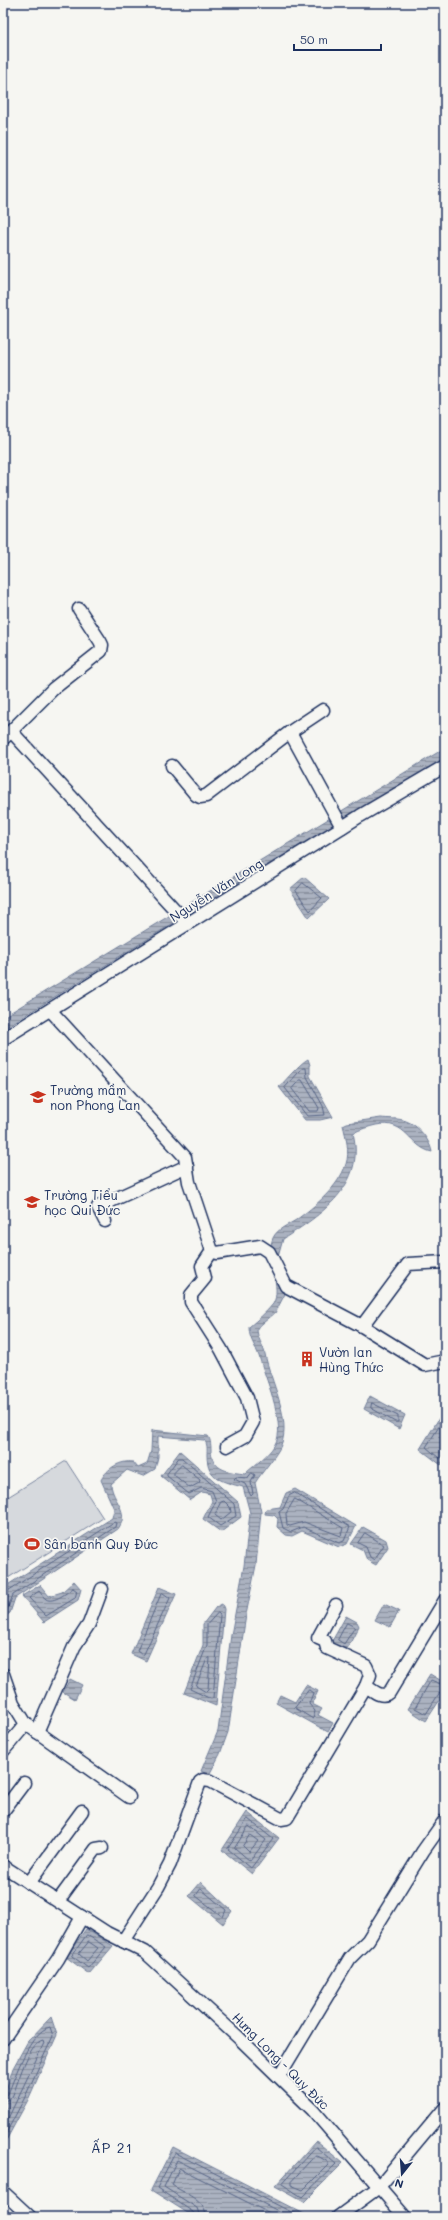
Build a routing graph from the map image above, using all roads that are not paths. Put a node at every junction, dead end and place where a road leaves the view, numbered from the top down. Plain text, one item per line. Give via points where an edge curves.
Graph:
1 (79, 609) dead end
2 (323, 710) dead end
3 (290, 732) junction
4 (7, 736) edge
5 (172, 766) dead end
6 (445, 766) edge
7 (342, 827) junction
8 (188, 924) junction
9 (51, 1011) junction
10 (3, 1039) edge
11 (188, 1166) junction
12 (105, 1221) dead end
13 (212, 1251) junction
14 (445, 1262) edge
15 (362, 1326) junction
16 (445, 1361) edge
17 (227, 1446) dead end
18 (102, 1589) dead end
19 (445, 1600) edge
20 (336, 1605) dead end
21 (3, 1674) edge
22 (366, 1686) junction
23 (26, 1724) junction
24 (36, 1732) junction
25 (3, 1751) edge
26 (24, 1783) dead end
27 (129, 1797) dead end
28 (3, 1811) edge
29 (82, 1811) dead end
30 (445, 1820) edge
31 (102, 1848) dead end
32 (3, 1866) edge
33 (29, 1883) junction
34 (58, 1901) junction
35 (82, 1917) junction
36 (128, 1943) junction
37 (3, 2039) edge
38 (278, 2076) junction
39 (445, 2108) edge
40 (379, 2186) junction
41 (3, 2192) edge
42 (30, 2217) edge
43 (338, 2217) edge
44 (405, 2217) edge

1 - 4 street via 100,640 101,650 53,689
2 - 3 street
3 - 5 street via 206,796 196,795
3 - 7 street
4 - 8 street
6 - 7 street, Nguyễn Văn Long
7 - 8 street, Nguyễn Văn Long
8 - 9 street, Nguyễn Văn Long
9 - 10 street, Nguyễn Văn Long
9 - 11 street via 185,1157
11 - 12 street via 98,1207
11 - 13 street via 188,1182
13 - 15 street via 260,1246 267,1249 286,1286
13 - 17 street via 202,1266 205,1278 191,1295 192,1302 247,1398 252,1422 245,1436
14 - 15 street via 408,1264
15 - 16 street via 425,1365
18 - 24 street via 89,1624 74,1647
19 - 22 street via 389,1693 378,1694
20 - 22 street via 318,1638 325,1641 326,1648 366,1666 370,1675
21 - 23 street via 13,1703
22 - 36 street via 287,1818 281,1819 210,1781 200,1782 170,1864
23 - 24 street
23 - 25 street
24 - 27 street
26 - 28 street
29 - 33 street
30 - 38 street via 422,1851 368,1940 350,1958
31 - 34 street via 96,1849
32 - 33 street, Hưng Long - Quy Đức
33 - 34 street, Hưng Long - Quy Đức
34 - 35 street, Hưng Long - Quy Đức
35 - 36 street, Hưng Long - Quy Đức
35 - 37 street via 58,1959
36 - 38 street, Hưng Long - Quy Đức via 145,1952
38 - 40 street, Hưng Long - Quy Đức via 313,2110
39 - 40 street
40 - 43 street
40 - 44 street, Hưng Long - Quy Đức
41 - 42 street

